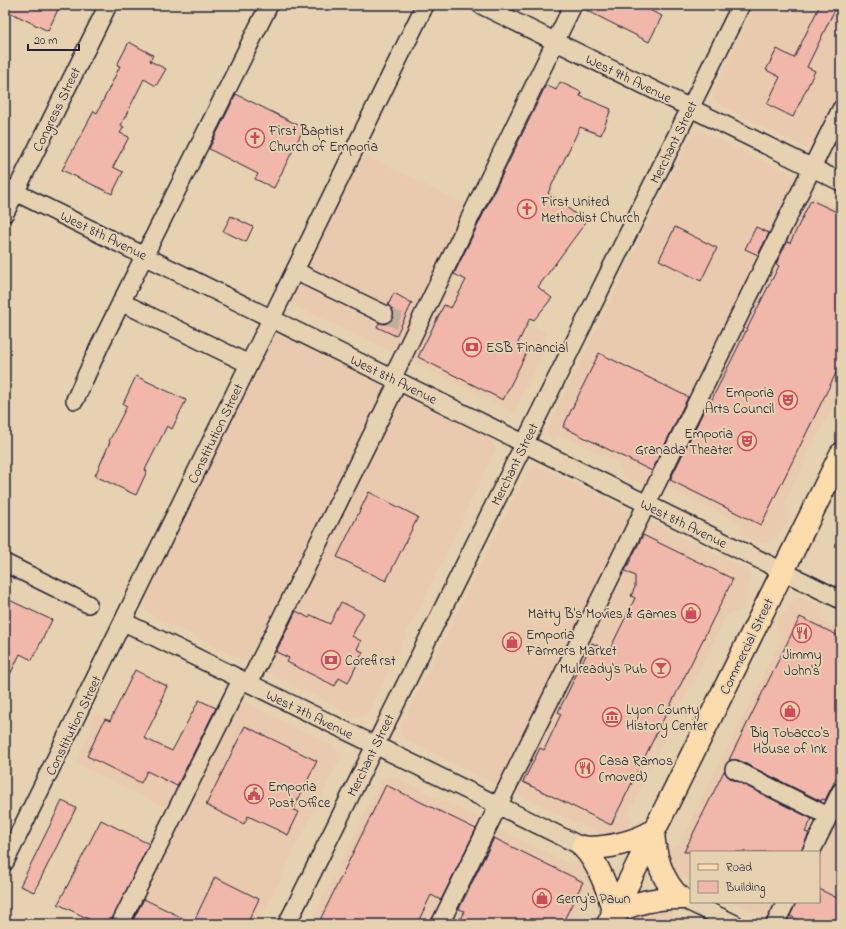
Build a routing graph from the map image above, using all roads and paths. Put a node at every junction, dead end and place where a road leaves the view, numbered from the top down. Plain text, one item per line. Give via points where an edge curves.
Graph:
1 (108, 5) edge
2 (269, 5) edge
3 (425, 5) edge
4 (481, 5) edge
5 (573, 5) edge
6 (741, 5) edge
7 (555, 41) junction
8 (690, 108) junction
9 (841, 108) edge
10 (813, 168) junction
11 (841, 182) edge
12 (10, 190) edge
13 (5, 213) edge
14 (145, 256) junction
15 (295, 271) junction
16 (121, 302) junction
17 (384, 314) tunnel mouth
18 (271, 319) junction
19 (248, 364) junction
20 (395, 380) junction
21 (75, 400) dead end
22 (524, 444) junction
23 (841, 454) edge
24 (647, 504) junction
25 (5, 563) edge
26 (783, 572) junction
27 (841, 600) edge
28 (88, 604) dead end
29 (124, 622) junction
30 (245, 682) junction
31 (374, 746) junction
32 (734, 769) dead end
33 (841, 790) edge
34 (498, 806) junction
35 (828, 816) junction
36 (653, 831) junction
37 (583, 847) junction
38 (811, 851) edge
39 (5, 862) edge
40 (681, 898) junction
41 (690, 902) edge
42 (691, 903) edge
43 (786, 903) edge
44 (610, 919) edge
45 (120, 924) edge
46 (287, 924) edge
47 (440, 924) edge
48 (735, 924) edge
49 (775, 924) edge

1 - 12 street, Congress Street
2 - 14 street
3 - 15 street, Constitution Street
4 - 7 street, West 9th Avenue
5 - 7 street
6 - 8 street, Merchant Street
7 - 8 street, West 9th Avenue
7 - 20 street via 433,294 409,326
8 - 10 street, West 9th Avenue
8 - 22 street, Merchant Street
9 - 10 street
10 - 11 street, West 9th Avenue
10 - 24 street
12 - 13 street, Congress Street
12 - 14 street, West 8th Avenue
14 - 16 street
14 - 18 street, West 8th Avenue
15 - 17 street
15 - 18 street, Constitution Street
16 - 19 street
16 - 21 street
18 - 19 street, Constitution Street
18 - 20 street, West 8th Avenue
19 - 29 street, Constitution Street
20 - 22 street, West 8th Avenue
20 - 30 street
22 - 24 street, West 8th Avenue
22 - 31 street, Merchant Street
23 - 26 main road, Commercial Street
24 - 26 street, West 8th Avenue
24 - 34 street
25 - 28 street
26 - 27 street, West 8th Avenue
26 - 36 main road, Commercial Street
29 - 30 street, West 7th Avenue
29 - 39 street, Constitution Street
30 - 31 street, West 7th Avenue
30 - 45 street
31 - 34 street, West 7th Avenue
31 - 46 street, Merchant Street
32 - 35 street
33 - 35 street
34 - 37 street, West 7th Avenue
34 - 47 street
35 - 38 street
36 - 37 main road via 638,839 606,846
36 - 40 main road via 654,850 670,888
36 - 44 main road, Commercial Street
37 - 44 main road via 593,859 610,900
40 - 41 street
40 - 44 main road via 655,900 625,908
42 - 48 street
43 - 49 street

